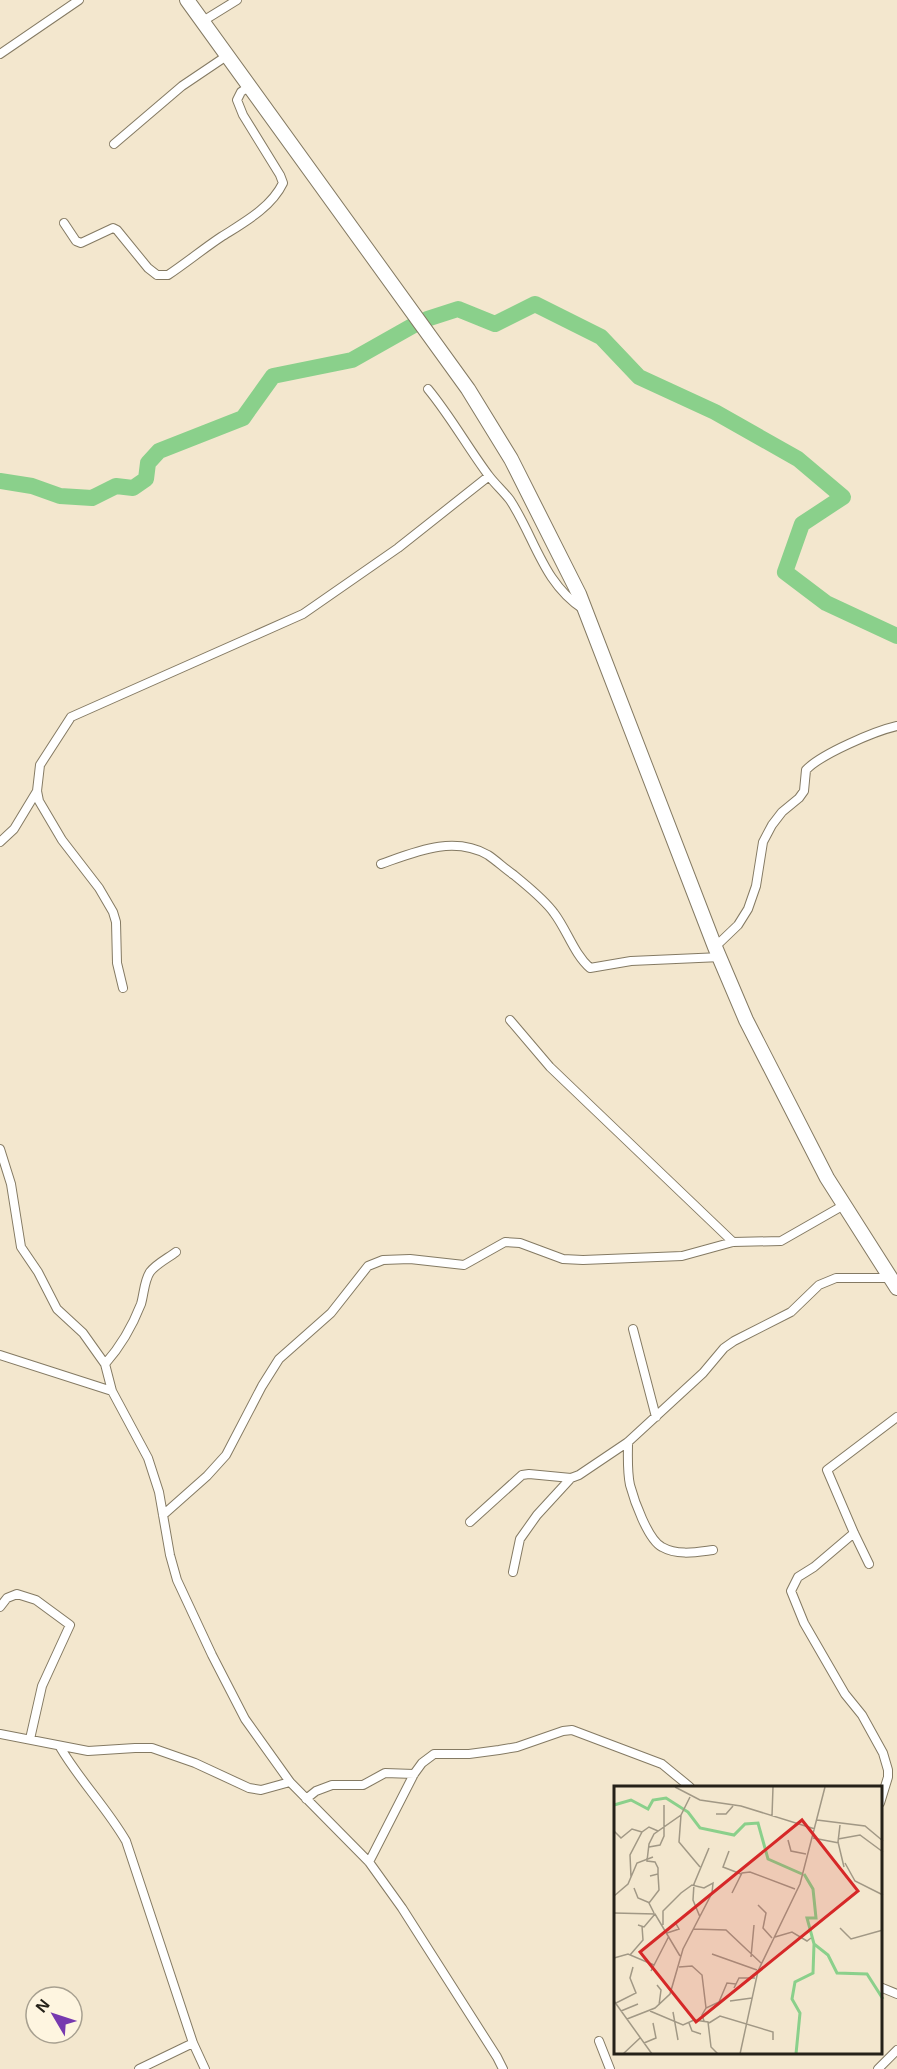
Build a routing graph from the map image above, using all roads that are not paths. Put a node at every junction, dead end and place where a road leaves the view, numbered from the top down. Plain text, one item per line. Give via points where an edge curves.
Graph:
1 (79, 0) edge
2 (188, 0) edge
3 (237, 0) edge
4 (203, 21) junction
5 (0, 54) edge
6 (228, 55) junction
7 (250, 86) junction
8 (114, 144) dead end
9 (64, 223) dead end
10 (428, 389) dead end
11 (489, 476) junction
12 (585, 611) junction
13 (897, 726) edge
14 (37, 791) junction
15 (0, 842) edge
16 (381, 864) dead end
17 (718, 952) junction
18 (123, 988) dead end
19 (510, 1020) dead end
20 (0, 1149) edge
21 (844, 1205) junction
22 (733, 1242) junction
23 (176, 1252) dead end
24 (893, 1283) edge
25 (633, 1329) dead end
26 (0, 1355) edge
27 (105, 1364) junction
28 (112, 1391) junction
29 (656, 1417) junction
30 (897, 1417) edge
31 (628, 1442) junction
32 (571, 1478) junction
33 (163, 1515) junction
34 (470, 1522) dead end
35 (854, 1533) junction
36 (713, 1550) dead end
37 (869, 1564) dead end
38 (513, 1572) dead end
39 (0, 1607) edge
40 (0, 1734) edge
41 (30, 1739) junction
42 (60, 1747) junction
43 (414, 1774) junction
44 (290, 1782) junction
45 (689, 1786) edge
46 (882, 1796) edge
47 (306, 1799) junction
48 (369, 1862) junction
49 (882, 1988) edge
50 (897, 1994) edge
51 (599, 2041) dead end
52 (193, 2043) junction
53 (897, 2050) edge
54 (139, 2069) edge
55 (205, 2069) edge
56 (502, 2069) edge
57 (610, 2069) edge
58 (878, 2069) edge

1 - 5 street
2 - 4 highway
3 - 4 street
4 - 6 highway
6 - 7 highway
6 - 8 street via 182,86
7 - 9 street via 237,100 283,183 262,208 237,228 168,275 157,275 117,230 107,229 81,243 76,242
7 - 12 highway via 480,406 543,520
10 - 11 street
11 - 12 street via 510,500 554,584
11 - 14 street via 398,548 303,614 71,717 40,765
12 - 17 highway
13 - 17 street via 862,738 806,770 804,791 782,812 763,842 748,909
14 - 15 street via 14,829
14 - 18 street via 62,840 113,912
16 - 17 street via 426,848 461,846 488,855 552,910 590,968
17 - 21 highway via 746,1020
19 - 22 street via 550,1067
20 - 27 street via 11,1184 21,1247 57,1309 83,1333
21 - 22 street via 781,1241
21 - 24 highway
22 - 33 street via 682,1256 583,1260 563,1259 520,1243 505,1242 464,1266 410,1259 383,1260 368,1266 331,1313 279,1359 226,1455
23 - 27 street via 151,1270 132,1326
24 - 29 street via 836,1278 819,1285 790,1312 724,1348
25 - 29 street
26 - 28 street
27 - 28 street
28 - 33 street via 148,1458
29 - 31 street
30 - 35 street via 827,1470
31 - 32 street
31 - 36 street via 630,1484 650,1534 667,1549 685,1553
32 - 34 street via 522,1475
32 - 38 street via 520,1539
33 - 44 street via 177,1580 212,1655 245,1719
35 - 37 street
35 - 46 street via 798,1577 791,1591 804,1623 884,1753 888,1777
39 - 41 street via 18,1594 36,1600 70,1625 42,1686
40 - 41 street
41 - 42 street
42 - 44 street via 88,1751 152,1749 261,1790
42 - 52 street via 114,1819 126,1842
43 - 45 street via 434,1754 517,1747 572,1730 662,1764
43 - 47 street via 385,1773 363,1785 332,1785
43 - 48 street
44 - 47 street
47 - 48 street
48 - 56 street
49 - 50 street
51 - 57 street
52 - 54 street
52 - 55 street
53 - 58 street

